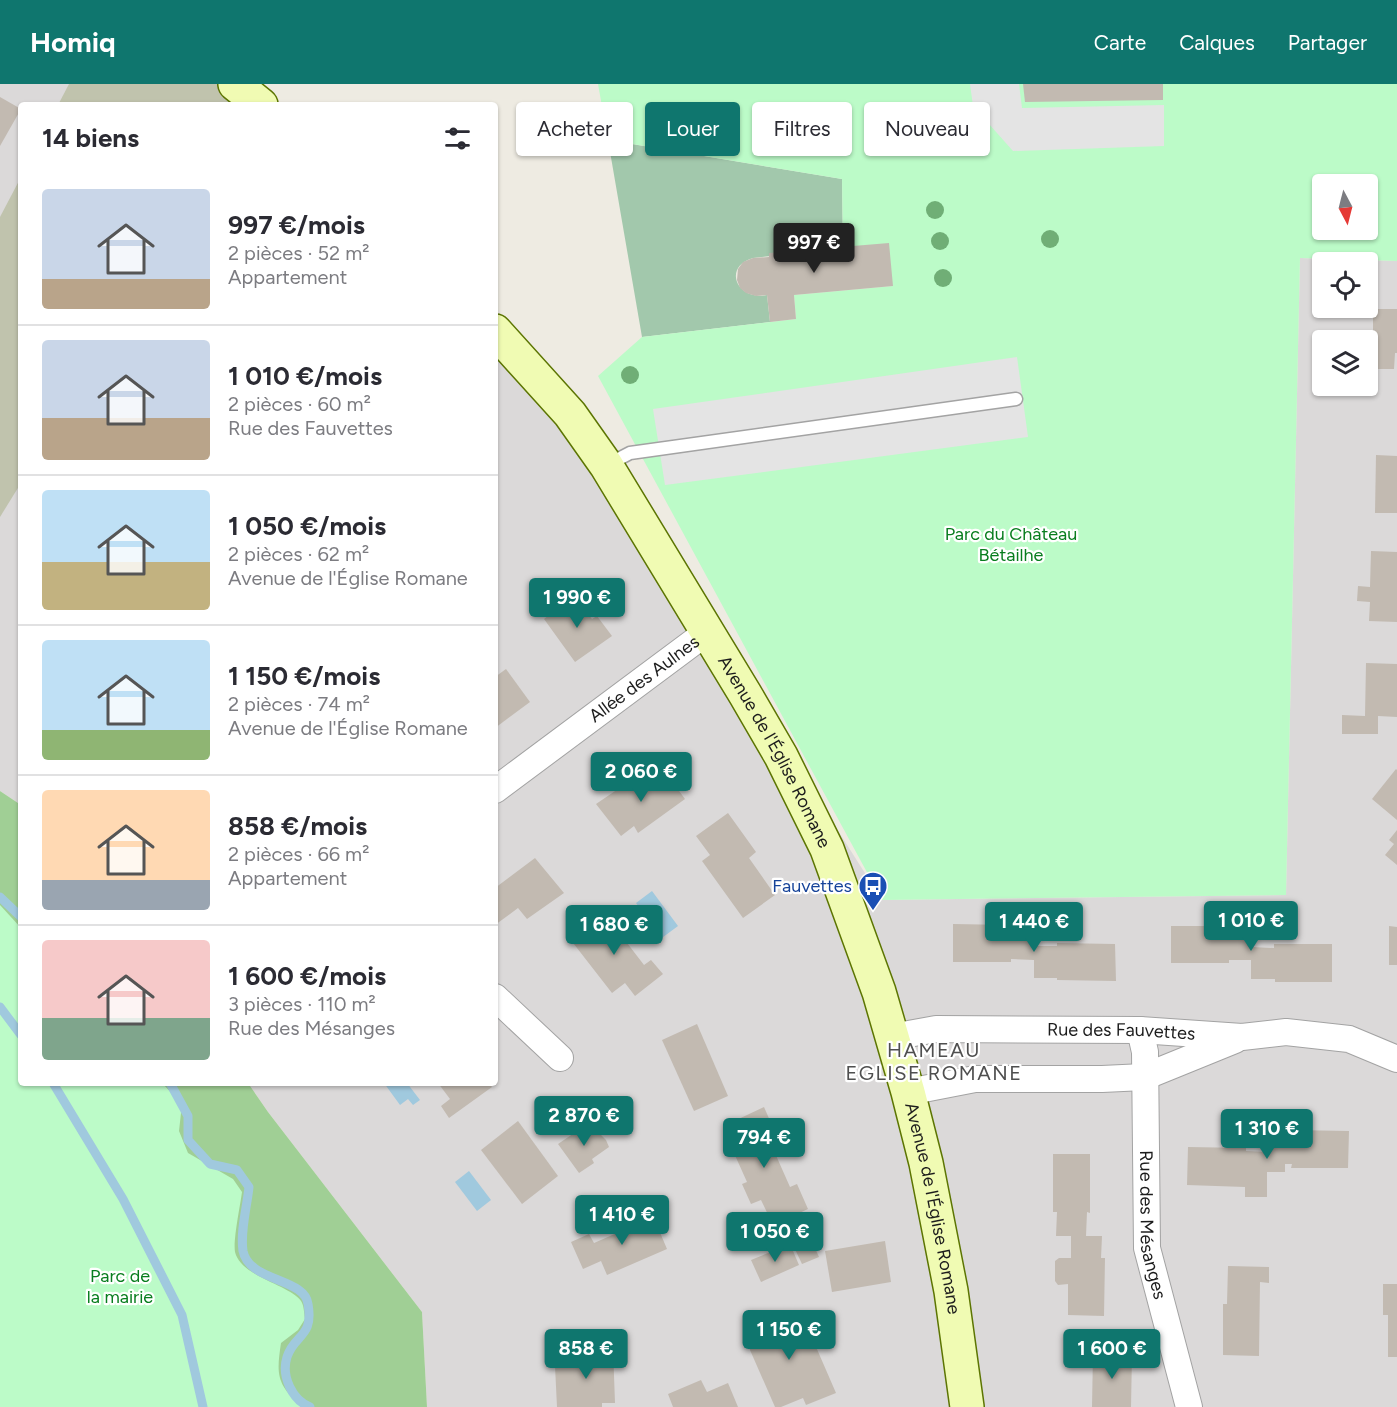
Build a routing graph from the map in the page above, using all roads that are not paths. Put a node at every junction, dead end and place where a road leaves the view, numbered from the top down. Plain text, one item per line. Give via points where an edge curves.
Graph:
1 (235, 84) edge
2 (257, 102) edge
3 (498, 334) edge
4 (1016, 399) dead end
5 (606, 465) junction
6 (707, 632) junction
7 (498, 788) edge
8 (498, 1000) edge
9 (1140, 1030) junction
10 (892, 1037) junction
11 (1242, 1037) junction
12 (560, 1058) dead end
13 (1397, 1059) edge
14 (1144, 1077) junction
15 (908, 1092) junction
16 (967, 1407) edge
17 (1189, 1407) edge

1 - 2 street
3 - 5 street, Avenue de l'Église Romane via 570,414
4 - 5 lane via 630,453
5 - 6 street, Avenue de l'Église Romane
6 - 7 street, Allée des Aulnes
6 - 10 street, Avenue de l'Église Romane via 781,756 815,822 845,894
8 - 12 street
9 - 10 street, Rue des Fauvettes via 936,1029
9 - 11 street, Rue des Fauvettes
9 - 14 street, Rue des Mésanges via 1145,1052
10 - 15 street, Avenue de l'Église Romane
11 - 13 street, Rue des Fauvettes via 1286,1032 1349,1040
11 - 14 street, Rue des Fauvettes
14 - 15 street, Rue des Fauvettes via 975,1079
14 - 17 street, Rue des Mésanges via 1147,1248
15 - 16 street, Avenue de l'Église Romane via 951,1291

